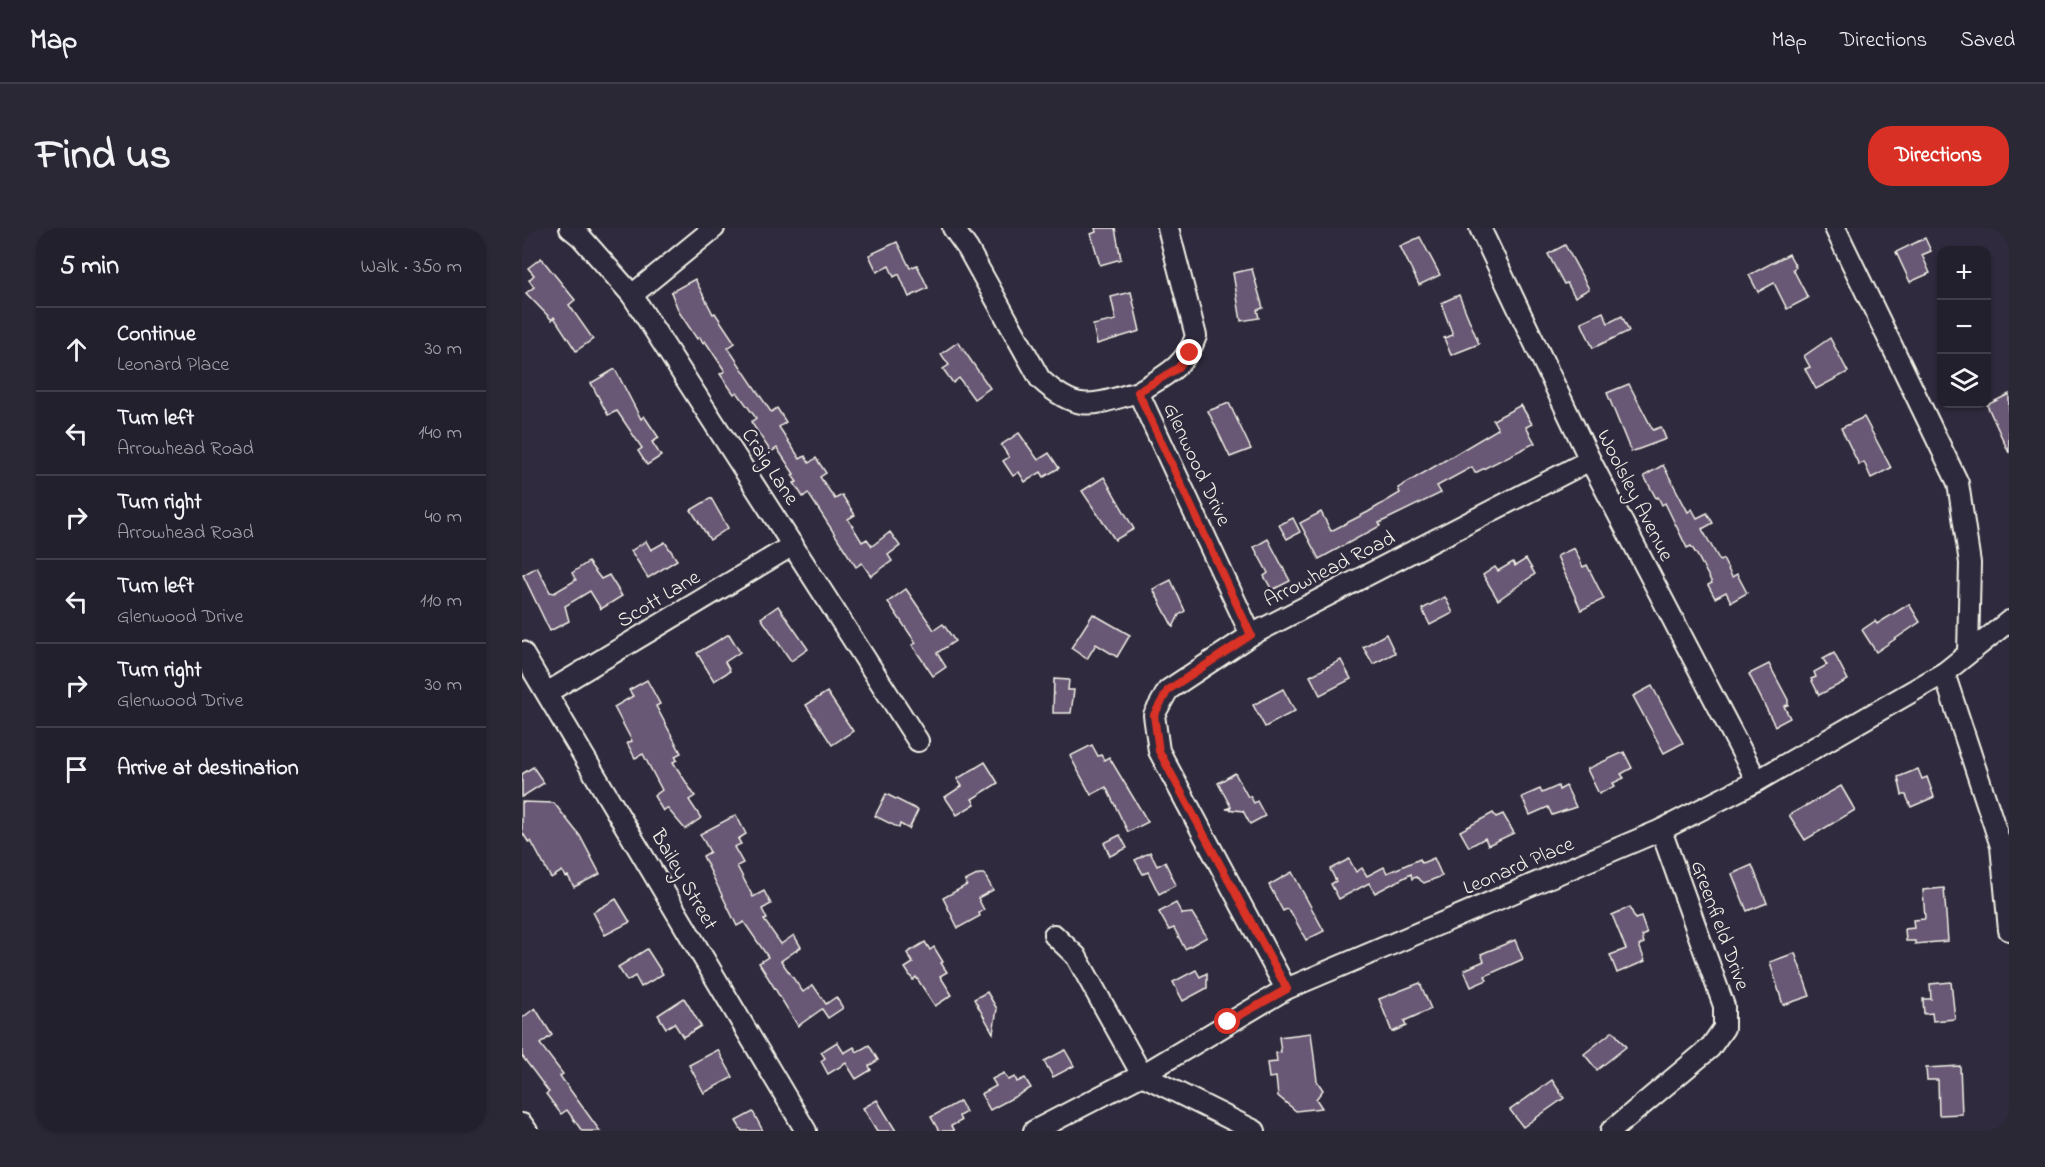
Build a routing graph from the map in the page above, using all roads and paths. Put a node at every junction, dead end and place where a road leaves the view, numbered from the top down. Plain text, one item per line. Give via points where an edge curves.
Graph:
1 (570, 228) edge
2 (714, 228) edge
3 (953, 228) edge
4 (1168, 228) edge
5 (1480, 228) edge
6 (1835, 228) edge
7 (632, 295) junction
8 (1138, 392) junction
9 (1590, 460) junction
10 (793, 545) junction
11 (2009, 621) edge
12 (1251, 635) junction
13 (522, 652) edge
14 (1968, 653) junction
15 (1944, 672) junction
16 (548, 692) junction
17 (918, 741) dead end
18 (1757, 781) junction
19 (1661, 830) junction
20 (2009, 930) edge
21 (1054, 935) dead end
22 (1287, 989) junction
23 (1142, 1075) junction
24 (522, 1124) edge
25 (527, 1131) edge
26 (806, 1131) edge
27 (1034, 1131) edge
28 (1255, 1131) edge
29 (1611, 1131) edge

1 - 7 street, Craig Lane
2 - 7 street
3 - 8 street via 1040,379 1057,394 1093,405
4 - 8 street, Glenwood Drive via 1196,336 1190,353 1178,368
5 - 9 street, Woolsley Avenue
6 - 14 street via 1958,483 1970,563
7 - 10 street, Craig Lane
8 - 12 street, Glenwood Drive
9 - 12 street, Arrowhead Road
9 - 18 street, Woolsley Avenue
10 - 16 street, Scott Lane
10 - 17 street, Craig Lane
11 - 14 street, Leonard Place
12 - 22 street, Arrowhead Road via 1168,690 1154,715 1159,751
13 - 16 street, Bailey Street
14 - 15 street, Leonard Place
15 - 18 street, Leonard Place
15 - 20 street via 2001,846
16 - 26 street, Bailey Street
18 - 19 street, Leonard Place
19 - 22 street, Leonard Place
19 - 29 street, Greenfield Drive via 1724,1006 1724,1028 1710,1048
21 - 23 street via 1076,956
22 - 23 street, Leonard Place
23 - 27 street, Leonard Place
23 - 28 street
24 - 25 street

